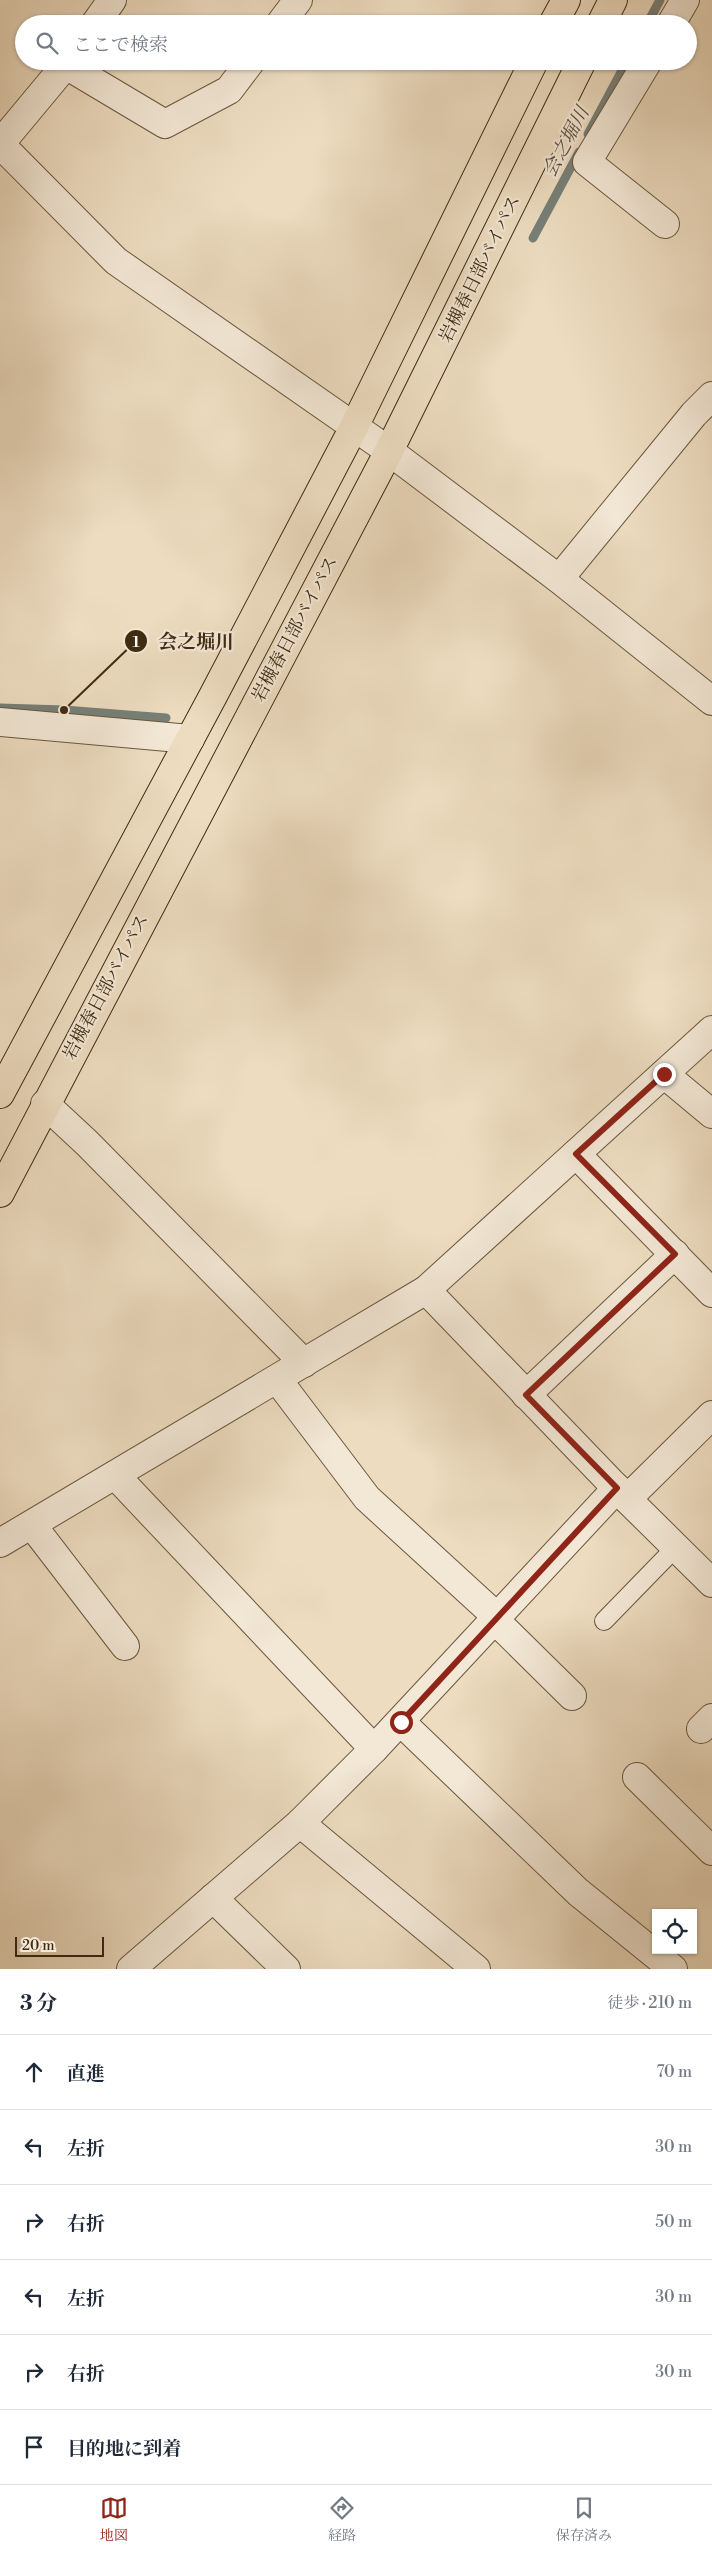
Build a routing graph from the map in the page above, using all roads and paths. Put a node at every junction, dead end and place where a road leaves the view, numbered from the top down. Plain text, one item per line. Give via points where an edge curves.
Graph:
1 (112, 0) edge
2 (298, 0) edge
3 (566, 0) edge
4 (613, 0) edge
5 (685, 0) edge
6 (101, 15) edge
7 (287, 15) edge
8 (558, 15) edge
9 (606, 15) edge
10 (676, 15) edge
11 (62, 70) edge
12 (79, 70) edge
13 (244, 70) edge
14 (530, 70) edge
15 (578, 70) edge
16 (643, 70) edge
17 (0, 144) edge
18 (665, 224) dead end
19 (706, 410) edge
20 (354, 427) junction
21 (389, 451) junction
22 (559, 579) junction
23 (712, 701) edge
24 (0, 722) edge
25 (190, 739) junction
26 (712, 1030) edge
27 (664, 1074) junction
28 (2, 1084) edge
29 (45, 1104) junction
30 (712, 1114) edge
31 (576, 1154) junction
32 (0, 1193) edge
33 (675, 1254) junction
34 (426, 1290) junction
35 (712, 1293) edge
36 (304, 1363) junction
37 (277, 1380) junction
38 (526, 1395) junction
39 (712, 1415) edge
40 (115, 1475) junction
41 (622, 1493) junction
42 (32, 1524) junction
43 (0, 1543) edge
44 (676, 1547) junction
45 (708, 1569) edge
46 (495, 1618) junction
47 (604, 1621) dead end
48 (125, 1646) dead end
49 (572, 1696) dead end
50 (401, 1722) junction
51 (374, 1749) junction
52 (637, 1777) dead end
53 (300, 1823) junction
54 (712, 1851) edge
55 (213, 1898) junction
56 (134, 1968) edge
57 (286, 1969) edge
58 (476, 1969) edge
59 (673, 1969) edge

1 - 6 street
2 - 7 street
3 - 8 highway
4 - 9 highway
5 - 10 street
11 - 17 street
12 - 13 street via 165,124 229,90
14 - 20 highway
15 - 21 highway, 岩槻春日部バイパス
16 - 18 street via 587,162
17 - 20 street via 116,261
19 - 22 street
20 - 21 street
20 - 25 highway
21 - 22 street
21 - 29 highway, 岩槻春日部バイパス
22 - 23 street
24 - 25 street
25 - 28 highway
26 - 27 street
27 - 30 street
27 - 31 street
29 - 32 highway, 岩槻春日部バイパス
29 - 36 street
31 - 33 street
31 - 34 street
33 - 35 street
33 - 38 street
34 - 36 street
34 - 38 street
36 - 37 street
37 - 40 street
37 - 46 street via 367,1498
38 - 41 street
39 - 41 street
40 - 42 street
40 - 51 street
41 - 44 street
41 - 46 street
42 - 43 street
42 - 48 street
44 - 45 street
44 - 47 lane
46 - 49 street
46 - 50 street
50 - 51 street
50 - 59 street via 578,1892
51 - 53 street
52 - 54 street
53 - 55 street
53 - 58 street
55 - 56 street
55 - 57 street

